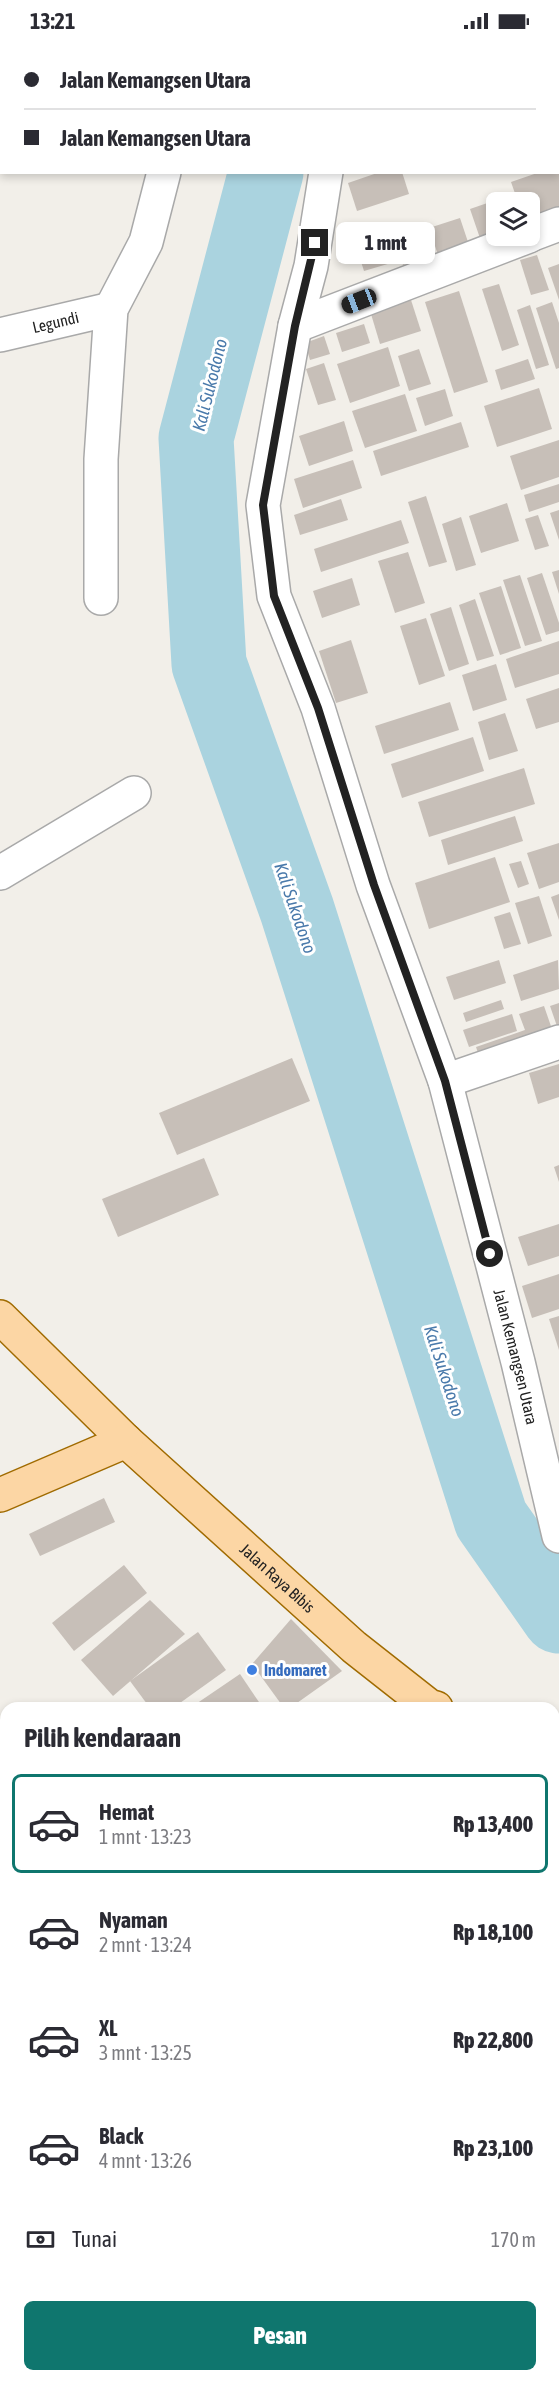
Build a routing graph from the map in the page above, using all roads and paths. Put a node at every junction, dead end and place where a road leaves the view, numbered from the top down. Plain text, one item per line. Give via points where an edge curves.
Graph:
1 (164, 174) edge
2 (326, 174) edge
3 (559, 224) edge
4 (540, 231) edge
5 (501, 246) edge
6 (111, 309) junction
7 (295, 326) junction
8 (0, 335) edge
9 (101, 598) dead end
10 (134, 793) dead end
11 (0, 873) edge
12 (559, 1042) edge
13 (445, 1081) junction
14 (0, 1317) edge
15 (126, 1441) junction
16 (0, 1495) edge
17 (559, 1536) edge
18 (423, 1702) edge

1 - 6 street via 147,242
2 - 7 street, Jalan Kemangsen Utara via 311,266
3 - 4 street
5 - 7 street
6 - 8 street, Legundi
6 - 9 street via 101,459
7 - 13 street, Jalan Kemangsen Utara via 263,505 274,596 318,708 374,885
10 - 11 street
12 - 13 street
13 - 17 street, Jalan Kemangsen Utara
14 - 15 main road, Jalan Raya Bibis
15 - 16 main road
15 - 18 main road, Jalan Raya Bibis via 354,1647

